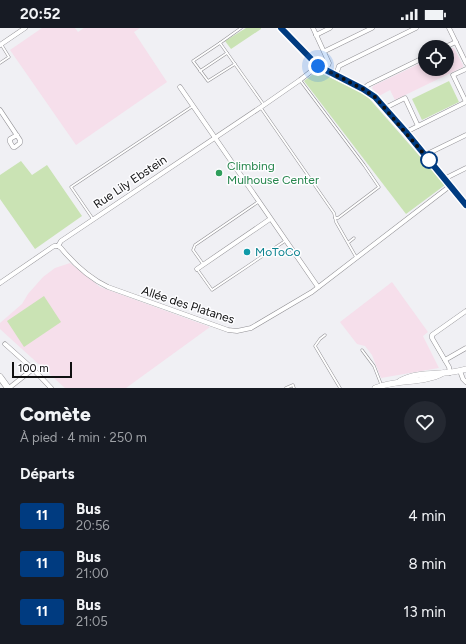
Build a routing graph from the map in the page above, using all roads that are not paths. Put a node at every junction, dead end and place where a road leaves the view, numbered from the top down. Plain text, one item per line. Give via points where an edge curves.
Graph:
1 (25, 28) edge
2 (241, 28) edge
3 (281, 28) edge
4 (313, 28) edge
5 (330, 28) edge
6 (372, 28) edge
7 (415, 28) edge
8 (449, 28) edge
9 (316, 35) junction
10 (456, 42) joint
11 (220, 43) junction
12 (1, 45) edge
13 (325, 51) junction
14 (227, 53) junction
15 (418, 60) edge
16 (0, 63) edge
17 (466, 63) edge
18 (235, 64) junction
19 (318, 66) junction
20 (466, 69) edge
21 (326, 70) junction
22 (200, 72) junction
23 (336, 75) junction
24 (300, 80) junction
25 (180, 88) dead end
26 (363, 89) junction
27 (466, 102) edge
28 (193, 106) junction
29 (262, 106) junction
30 (385, 108) junction
31 (0, 110) edge
32 (418, 126) junction
33 (406, 132) junction
34 (17, 135) dead end
35 (466, 135) edge
36 (215, 137) junction
37 (425, 155) junction
38 (466, 168) edge
39 (444, 179) junction
40 (450, 186) junction
41 (258, 202) junction
42 (466, 204) edge
43 (335, 218) junction
44 (93, 219) junction
45 (270, 219) junction
46 (354, 238) dead end
47 (285, 241) junction
48 (349, 242) junction
49 (58, 246) junction
50 (356, 257) junction
51 (204, 264) junction
52 (197, 269) joint
53 (0, 283) edge
54 (318, 287) junction
55 (466, 311) edge
56 (325, 335) dead end
57 (5, 344) dead end
58 (466, 348) edge
59 (362, 350) dead end
60 (445, 360) junction
61 (33, 369) junction
62 (466, 369) edge
63 (460, 371) junction
64 (450, 372) junction
65 (0, 378) edge
66 (466, 382) edge
67 (381, 385) junction
68 (9, 388) edge
69 (51, 388) edge
70 (286, 388) edge
71 (294, 388) edge
72 (340, 388) edge
73 (370, 388) edge
74 (374, 388) edge

1 - 12 street
2 - 11 lane
3 - 19 street
4 - 9 street
5 - 9 street
6 - 13 street
7 - 23 street via 340,66
8 - 10 street
9 - 13 street
10 - 17 street
11 - 14 lane
11 - 22 lane via 193,61
12 - 16 lane via 9,57
13 - 21 street via 329,63
14 - 18 lane
14 - 22 lane
15 - 26 street
18 - 22 lane via 208,81
18 - 29 lane
19 - 21 street
19 - 24 street, Rue Lily Ebstein
20 - 27 street via 453,75
21 - 23 street
23 - 26 street
24 - 29 street, Rue Lily Ebstein
24 - 43 lane via 379,187
25 - 28 street
26 - 30 street
27 - 32 street
28 - 36 street
28 - 44 lane via 71,188
29 - 36 street, Rue Lily Ebstein
29 - 43 lane
30 - 32 street via 405,98
30 - 33 street
31 - 34 street
32 - 33 street
33 - 37 street
35 - 37 street
36 - 41 street
36 - 44 street, Rue Lily Ebstein
37 - 39 street
38 - 39 street
39 - 40 street
40 - 42 street
40 - 50 street, Allée des Platanes
41 - 45 street
41 - 51 lane via 195,245 193,250
43 - 48 lane
44 - 49 street, Rue Lily Ebstein via 61,241
45 - 47 street
45 - 51 street
46 - 48 lane
47 - 52 lane via 212,290
47 - 54 street
48 - 50 lane
49 - 53 street, Rue Lily Ebstein via 54,246
49 - 54 street, Allée des Platanes via 79,268 103,285 228,330 251,328
50 - 54 street, Allée des Platanes
51 - 52 street
55 - 60 street via 434,333 432,338
56 - 72 lane via 315,346
57 - 61 street
58 - 60 street
59 - 67 lane via 374,366
60 - 64 street
61 - 68 street
61 - 69 street
62 - 63 street
63 - 64 street
63 - 66 street
64 - 67 street
65 - 68 main road
67 - 74 street
70 - 71 lane via 293,385
73 - 74 street

